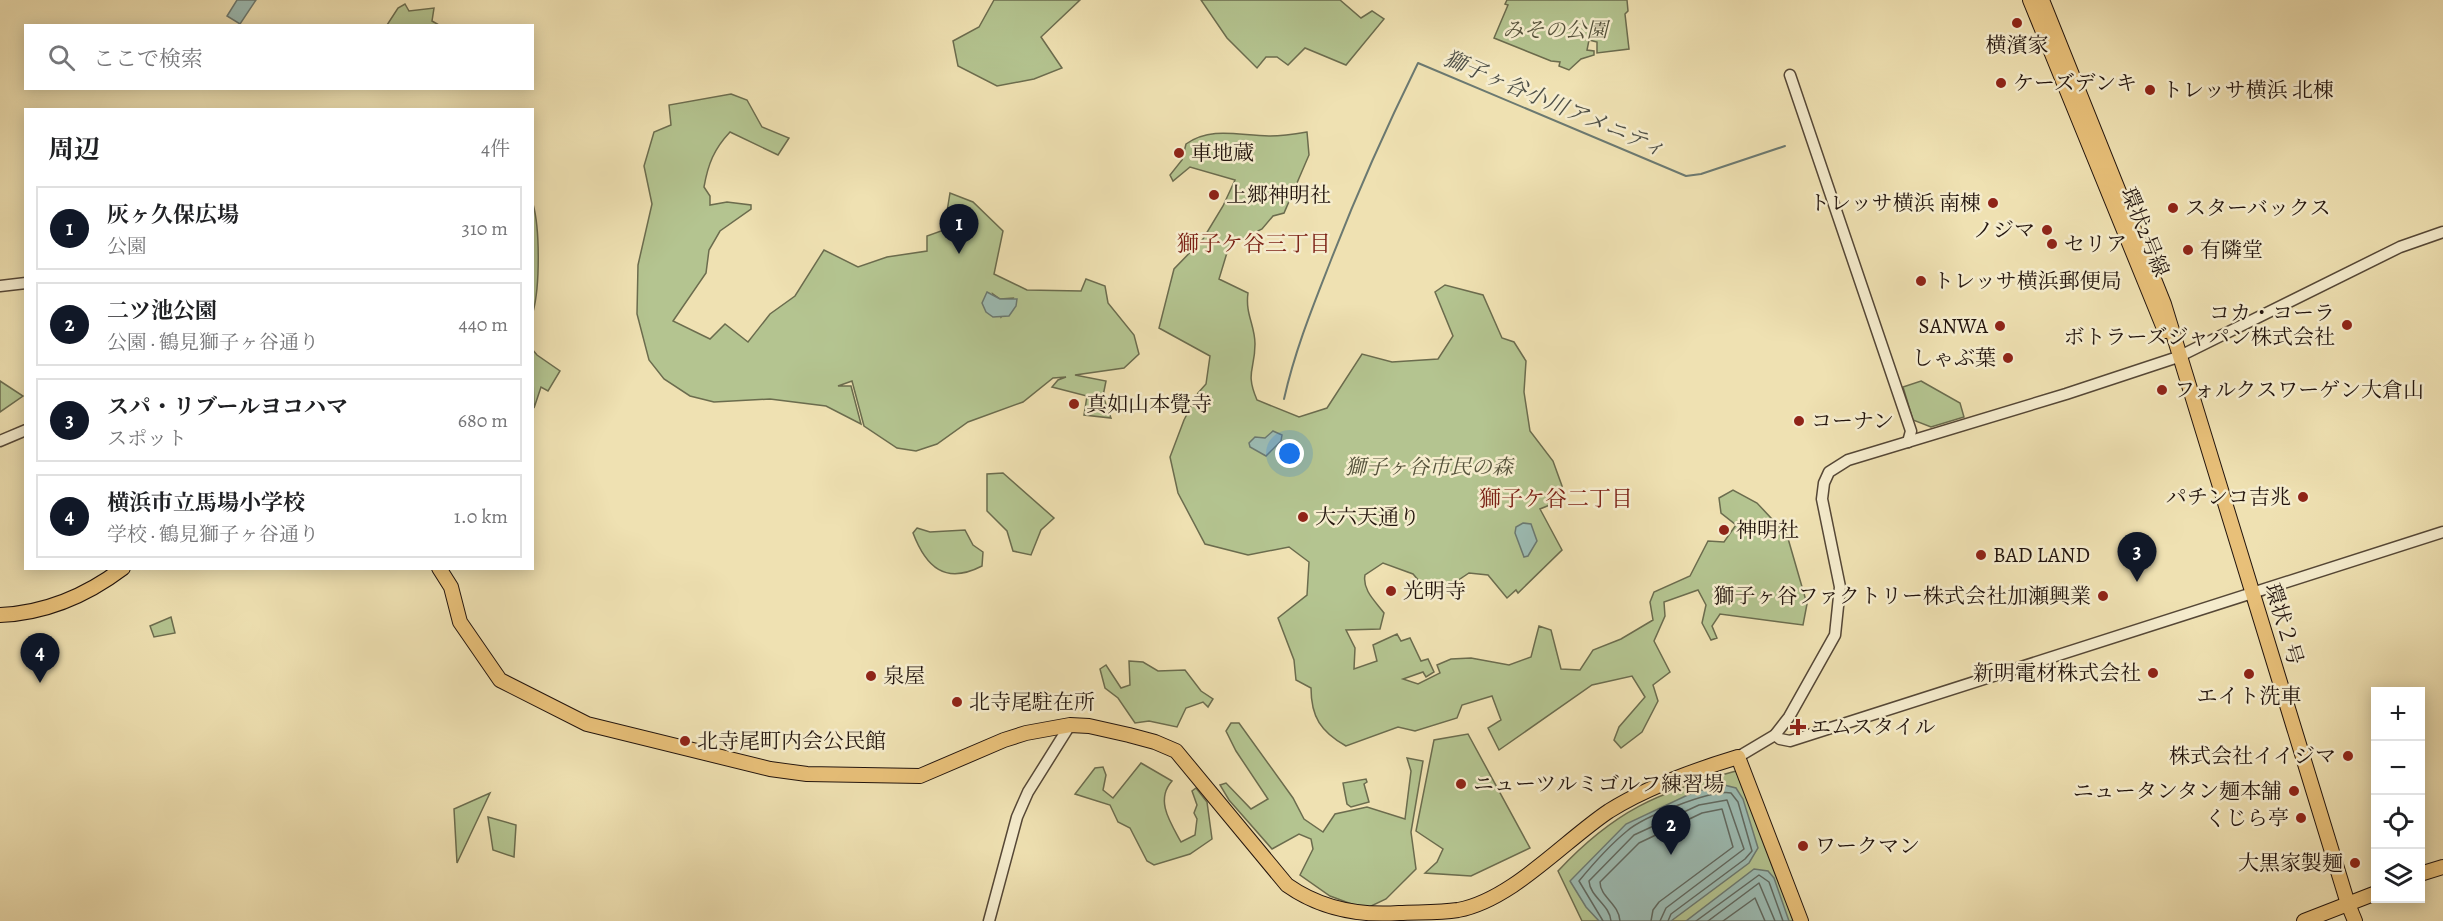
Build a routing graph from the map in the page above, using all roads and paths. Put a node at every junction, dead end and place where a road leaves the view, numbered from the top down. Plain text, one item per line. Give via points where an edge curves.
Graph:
1 (2031, 0) edge
2 (2042, 0) edge
3 (1790, 75) dead end
4 (2443, 232) edge
5 (24, 283) edge
6 (0, 286) edge
7 (2178, 357) junction
8 (24, 431) edge
9 (0, 441) edge
10 (1908, 442) junction
11 (2443, 532) edge
12 (120, 570) edge
13 (440, 570) edge
14 (2252, 593) junction
15 (0, 615) edge
16 (1071, 725) junction
17 (1775, 735) junction
18 (1738, 757) junction
19 (2443, 867) edge
20 (2425, 873) edge
21 (2371, 895) edge
22 (2348, 904) junction
23 (988, 921) edge
24 (1801, 921) edge
25 (2304, 921) edge
26 (2349, 921) edge
27 (2355, 921) edge

1 - 7 main road, 環状2号線 via 2153,308
2 - 7 main road, 環状2号線 via 2164,304
3 - 10 street via 1911,431
4 - 7 street via 2400,248
5 - 6 street
7 - 10 street
7 - 14 main road, 環状２号
8 - 9 street
10 - 17 street via 1848,460 1829,472 1824,483 1823,507 1840,587 1835,635
11 - 14 street
12 - 15 main road via 69,601
13 - 16 main road via 451,587 460,622 500,680 587,724 785,772 907,777 933,772 1026,733
14 - 17 street via 1790,741
14 - 22 main road, 環状２号
16 - 18 main road via 1129,735 1176,751 1287,885 1340,910 1365,915 1459,910 1482,901 1511,886 1608,812
16 - 23 street via 1028,792 1017,817
17 - 18 street
18 - 24 main road
19 - 20 main road
21 - 22 main road
22 - 25 main road
22 - 26 main road
22 - 27 main road

